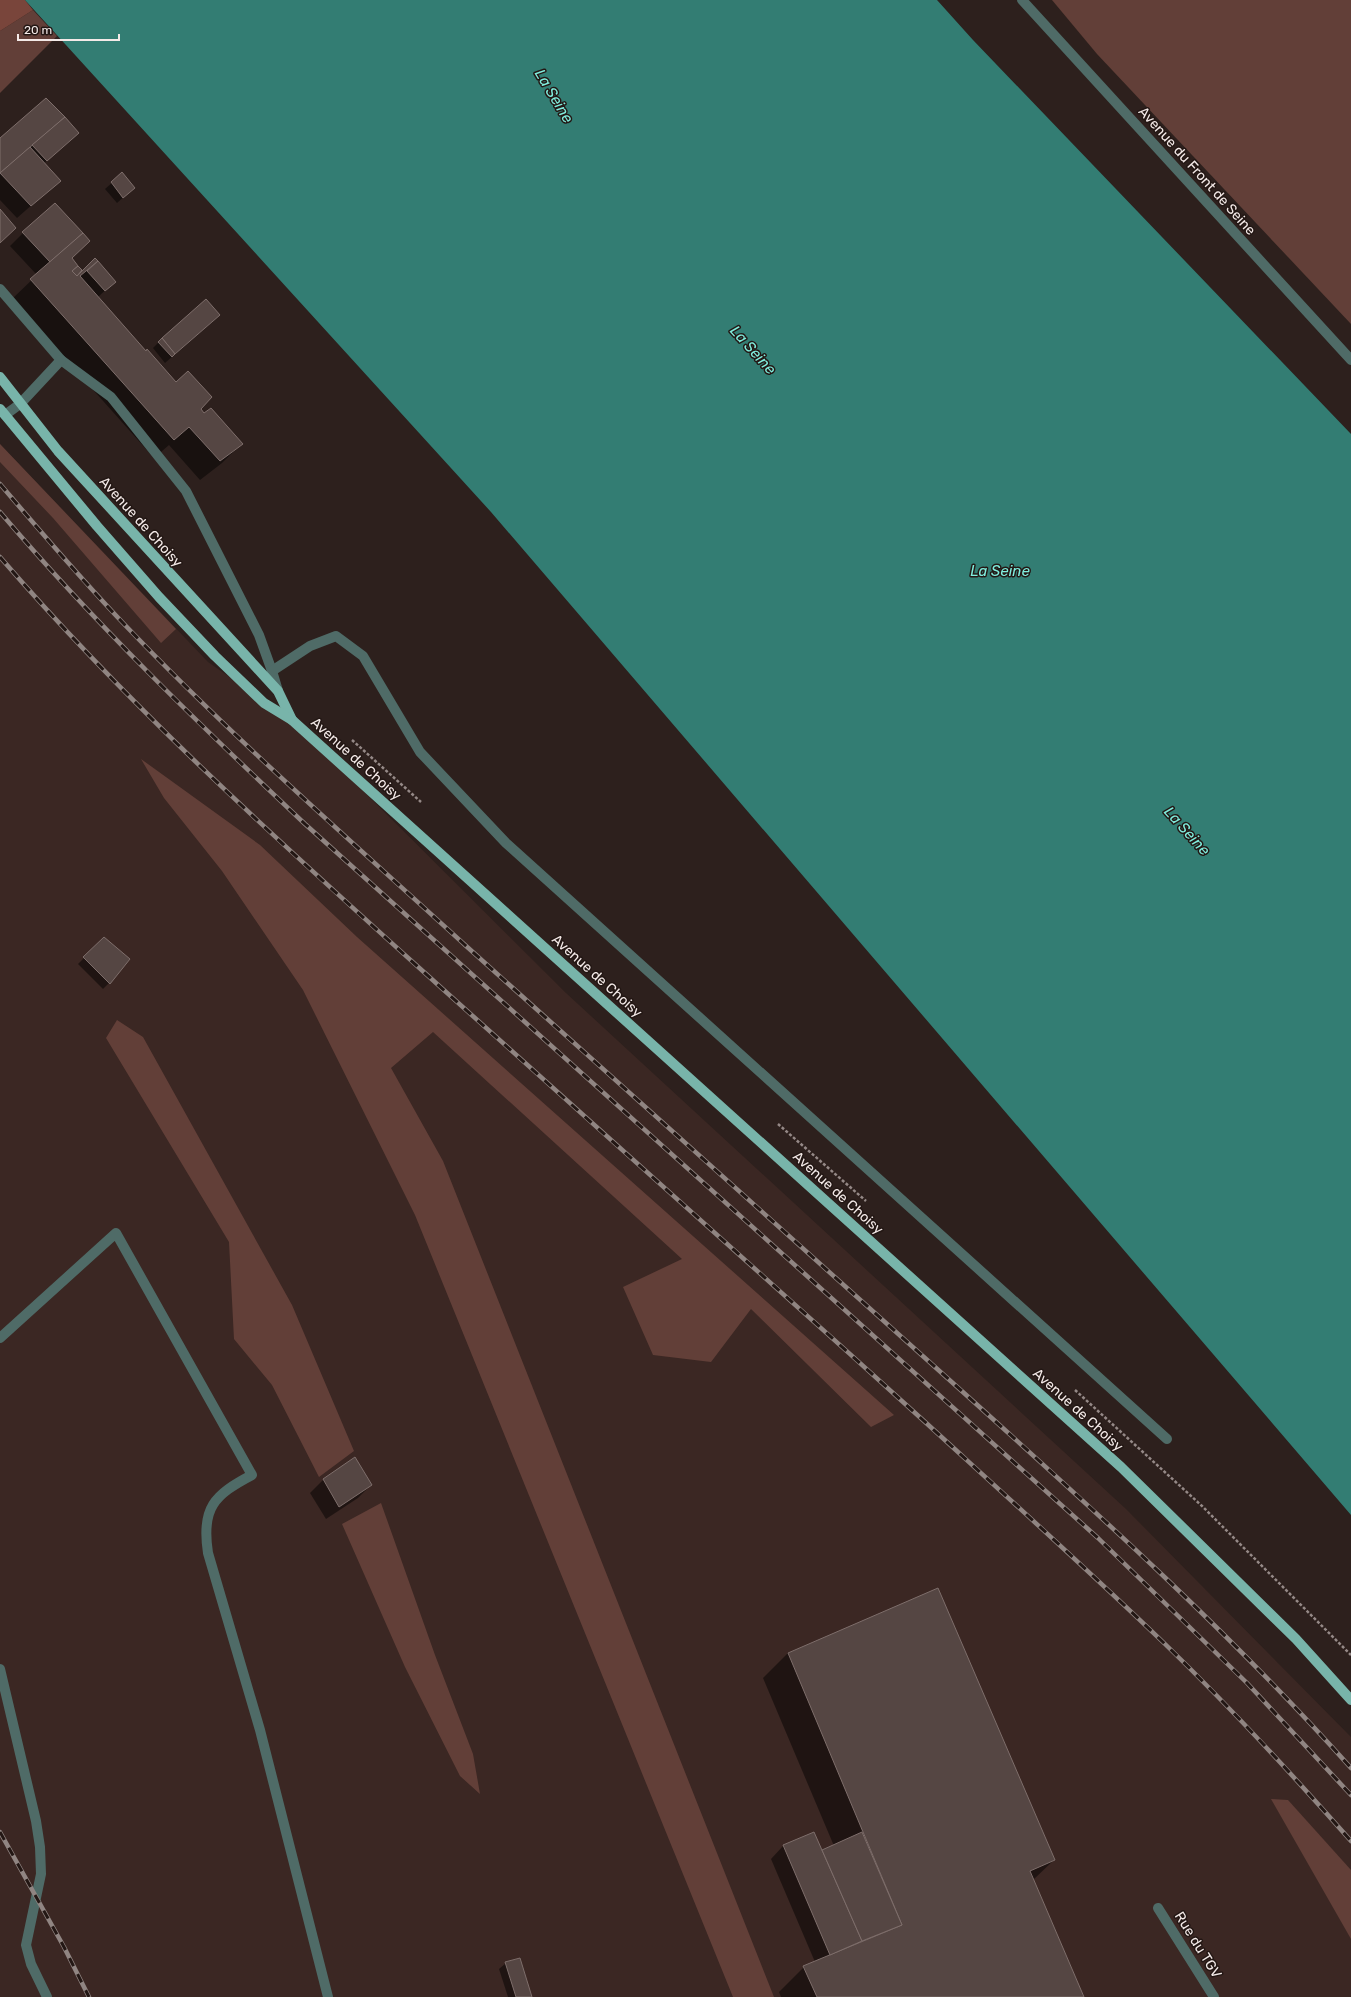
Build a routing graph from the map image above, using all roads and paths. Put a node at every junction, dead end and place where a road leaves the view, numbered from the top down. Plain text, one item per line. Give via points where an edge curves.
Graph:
1 (1022, 0) edge
2 (0, 289) edge
3 (61, 360) junction
4 (1351, 360) edge
5 (0, 377) edge
6 (20, 404) junction
7 (2, 412) edge
8 (272, 671) junction
9 (278, 691) junction
10 (292, 720) junction
11 (0, 1338) edge
12 (1167, 1439) dead end
13 (1289, 1594) dead end
14 (1351, 1655) edge
15 (0, 1669) edge
16 (1351, 1700) edge
17 (1158, 1908) dead end
18 (47, 1997) edge
19 (328, 1997) edge
20 (1214, 1997) edge

1 - 4 street, Avenue du Front de Seine
2 - 3 street
3 - 6 street
3 - 8 street via 111,397 186,491 258,635
5 - 6 main road, Avenue de Choisy
6 - 7 street
6 - 9 main road, Avenue de Choisy via 58,452
7 - 10 main road, Avenue de Choisy via 174,613 264,703
8 - 9 street
8 - 12 street via 310,646 336,636 363,656 420,752 506,843
9 - 10 main road, Avenue de Choisy
10 - 16 main road, Avenue de Choisy via 1121,1467 1296,1639
11 - 19 street via 116,1233 252,1475 229,1487 214,1502 205,1525 206,1542 260,1730
13 - 14 path
15 - 18 street via 40,1847 40,1874 26,1945 31,1964
17 - 20 street, Rue du TGV

